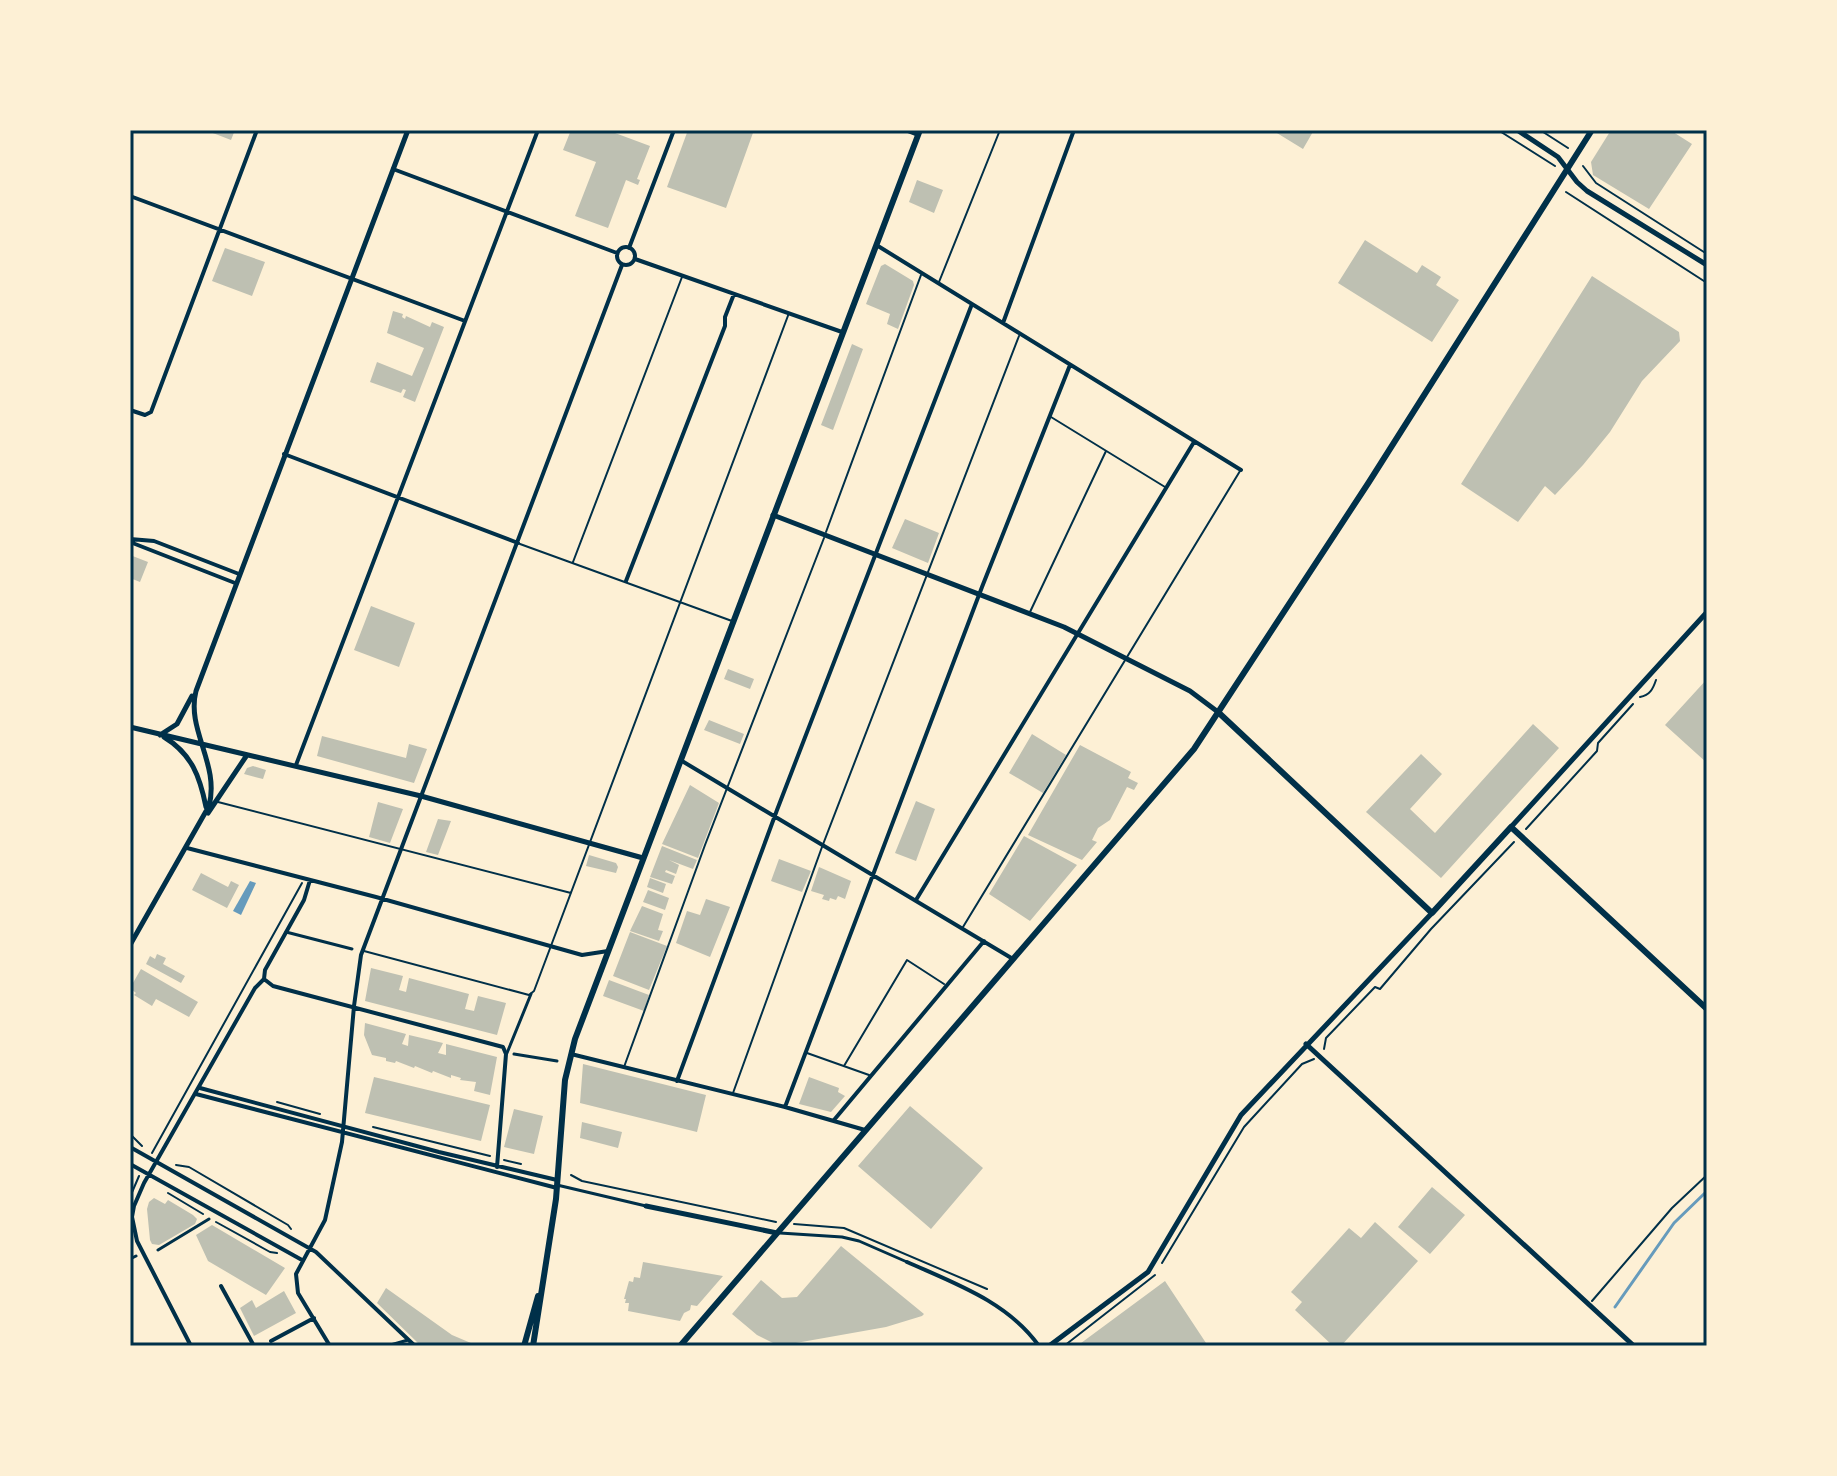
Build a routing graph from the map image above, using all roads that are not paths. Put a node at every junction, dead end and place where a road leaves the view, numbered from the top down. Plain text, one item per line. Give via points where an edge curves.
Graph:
1 (257, 130) edge
2 (408, 130) edge
3 (538, 130) edge
4 (674, 130) edge
5 (905, 130) edge
6 (1000, 130) edge
7 (1074, 130) edge
8 (1517, 130) edge
9 (1592, 130) edge
10 (919, 132) edge
11 (393, 169) junction
12 (1568, 169) junction
13 (130, 196) edge
14 (507, 212) junction
15 (221, 228) junction
16 (875, 244) junction
17 (629, 248) junction
18 (617, 253) junction
19 (635, 259) junction
20 (622, 265) junction
21 (1707, 265) edge
22 (922, 273) junction
23 (682, 276) junction
24 (351, 279) junction
25 (939, 284) junction
26 (734, 294) junction
27 (972, 304) junction
28 (789, 313) junction
29 (465, 321) junction
30 (1003, 323) junction
31 (842, 332) junction
32 (1020, 334) junction
33 (1070, 365) junction
34 (130, 410) edge
35 (1050, 417) junction
36 (1194, 442) junction
37 (1106, 451) junction
38 (284, 454) junction
39 (1241, 470) joint
40 (1166, 487) junction
41 (398, 497) junction
42 (773, 515) junction
43 (825, 535) junction
44 (130, 540) edge
45 (518, 543) junction
46 (183, 552) junction
47 (876, 555) junction
48 (573, 562) junction
49 (194, 568) junction
50 (239, 574) junction
51 (927, 575) junction
52 (626, 581) junction
53 (235, 583) junction
54 (979, 595) junction
55 (679, 602) junction
56 (1030, 612) junction
57 (1707, 612) edge
58 (733, 621) junction
59 (1077, 634) junction
60 (1128, 658) junction
61 (198, 684) junction
62 (1218, 712) junction
63 (130, 727) edge
64 (160, 735) junction
65 (203, 744) junction
66 (248, 754) junction
67 (680, 759) junction
68 (296, 765) junction
69 (727, 787) junction
70 (421, 796) junction
71 (217, 801) junction
72 (207, 811) junction
73 (775, 817) junction
74 (201, 823) junction
75 (1511, 827) junction
76 (589, 842) junction
77 (822, 847) junction
78 (187, 848) junction
79 (401, 849) junction
80 (643, 858) junction
81 (872, 875) junction
82 (307, 879) junction
83 (571, 893) junction
84 (382, 898) junction
85 (916, 900) junction
86 (1432, 913) junction
87 (963, 928) junction
88 (285, 932) junction
89 (985, 940) junction
90 (130, 945) edge
91 (550, 946) junction
92 (352, 949) dead end
93 (363, 951) junction
94 (608, 951) junction
95 (1013, 959) junction
96 (264, 979) junction
97 (948, 986) junction
98 (531, 994) junction
99 (354, 1006) junction
100 (1707, 1009) edge
101 (1306, 1044) junction
102 (805, 1052) junction
103 (506, 1054) junction
104 (514, 1054) dead end
105 (571, 1054) junction
106 (557, 1061) dead end
107 (844, 1066) junction
108 (623, 1068) junction
109 (870, 1075) junction
110 (677, 1081) junction
111 (200, 1088) junction
112 (196, 1094) junction
113 (732, 1094) junction
114 (785, 1107) junction
115 (834, 1120) junction
116 (344, 1126) junction
117 (865, 1130) junction
118 (343, 1133) junction
119 (130, 1147) edge
120 (156, 1162) junction
121 (130, 1164) edge
122 (497, 1167) junction
123 (149, 1174) junction
124 (557, 1184) junction
125 (646, 1206) joint
126 (209, 1219) dead end
127 (777, 1233) junction
128 (309, 1248) junction
129 (158, 1250) dead end
130 (136, 1256) dead end
131 (130, 1259) edge
132 (302, 1260) junction
133 (907, 1262) joint
134 (221, 1286) dead end
135 (541, 1289) junction
136 (314, 1318) junction
137 (408, 1340) junction
138 (271, 1341) dead end
139 (191, 1346) edge
140 (254, 1346) edge
141 (330, 1346) edge
142 (387, 1346) edge
143 (415, 1346) edge
144 (524, 1346) edge
145 (533, 1346) edge
146 (680, 1346) edge
147 (1039, 1346) edge
148 (1049, 1346) edge
149 (1634, 1346) edge

1 - 15 street
2 - 11 street
3 - 14 street
4 - 17 street
5 - 10 street
6 - 25 lane
7 - 30 street
8 - 12 street
9 - 12 main road
10 - 16 main road
11 - 14 street
11 - 24 street
12 - 21 street via 1587,191
12 - 62 main road
13 - 15 street
14 - 18 street
14 - 29 street
15 - 24 street
15 - 34 street via 151,412
16 - 22 street
16 - 31 main road
17 - 18 street
17 - 19 street
18 - 20 street
19 - 20 street
19 - 23 street
20 - 45 street
22 - 25 street
22 - 43 lane
23 - 26 street
23 - 48 lane
24 - 29 street
24 - 38 street
25 - 27 street
26 - 28 street
26 - 52 street
27 - 30 street
27 - 47 street
28 - 31 street
28 - 55 lane
29 - 41 street
30 - 32 street
31 - 42 main road
32 - 33 street
32 - 51 lane
33 - 35 street
33 - 36 street
35 - 37 lane
35 - 54 street
36 - 39 street
36 - 40 street
37 - 40 lane
37 - 56 lane
38 - 41 street
38 - 50 street
39 - 60 lane
40 - 59 street
41 - 45 street
41 - 68 street
42 - 43 street
42 - 58 main road
43 - 47 street
43 - 69 lane
44 - 46 street via 154,541
44 - 49 street
45 - 48 lane
45 - 70 street
46 - 49 street
46 - 50 street
47 - 51 street
47 - 73 street
48 - 52 lane
49 - 53 street
50 - 53 street
51 - 54 street
51 - 77 lane
52 - 55 lane
53 - 61 street
54 - 56 street
54 - 81 street
55 - 58 lane
55 - 76 lane
56 - 59 street
57 - 75 street
58 - 67 main road
59 - 60 street
59 - 85 street
60 - 62 street
60 - 87 lane
61 - 64 street via 177,724
61 - 65 street via 193,711
62 - 86 main road
62 - 95 main road via 1189,755
63 - 64 street
64 - 65 street
64 - 72 street via 194,766
65 - 66 street
65 - 72 street via 212,778
66 - 68 street
66 - 71 street
67 - 69 street
67 - 80 main road
68 - 70 street
69 - 73 street
69 - 108 lane
70 - 76 street
70 - 79 street
71 - 74 street
71 - 79 lane
72 - 74 street
73 - 77 street
73 - 110 street
74 - 78 street
75 - 86 main road
75 - 100 main road
76 - 80 street
76 - 83 lane
77 - 81 street
77 - 113 lane
78 - 82 street
78 - 90 street
79 - 83 lane
79 - 84 street
80 - 94 main road
81 - 85 street
81 - 102 street
82 - 84 street
82 - 88 street via 305,898
83 - 91 lane
84 - 91 street
84 - 93 street
85 - 87 street
86 - 101 street
87 - 89 street
88 - 92 street
88 - 96 street
89 - 95 street
89 - 97 street
91 - 94 street via 582,955
91 - 98 lane
93 - 98 lane
93 - 99 street
94 - 105 main road
95 - 117 main road
96 - 99 street
96 - 111 street
97 - 107 lane via 907,960
97 - 109 street
98 - 103 street
99 - 103 street via 497,1045
99 - 116 street
101 - 148 street via 1241,1115 1148,1272
101 - 149 street
102 - 107 lane
102 - 114 street
103 - 122 street
104 - 106 street
105 - 108 street
105 - 124 main road
107 - 109 lane
108 - 110 street
109 - 115 street
110 - 113 street
111 - 112 street
111 - 116 street
112 - 118 street
112 - 120 street
113 - 114 street
114 - 115 street
115 - 117 street
116 - 118 street
116 - 122 street
117 - 127 main road
118 - 124 street
118 - 128 street via 325,1220
119 - 120 street
120 - 123 street
120 - 128 street
121 - 123 street
122 - 124 street
123 - 132 street
123 - 139 street via 134,1206 133,1228
124 - 125 street
124 - 135 main road
125 - 127 street
126 - 129 street
127 - 133 street via 842,1237
127 - 146 main road
128 - 132 street
128 - 137 street
130 - 131 street
132 - 136 street via 295,1282
133 - 147 street via 983,1296
134 - 140 street
135 - 144 main road
135 - 145 main road
136 - 138 street
136 - 141 street
137 - 142 street
137 - 143 street

